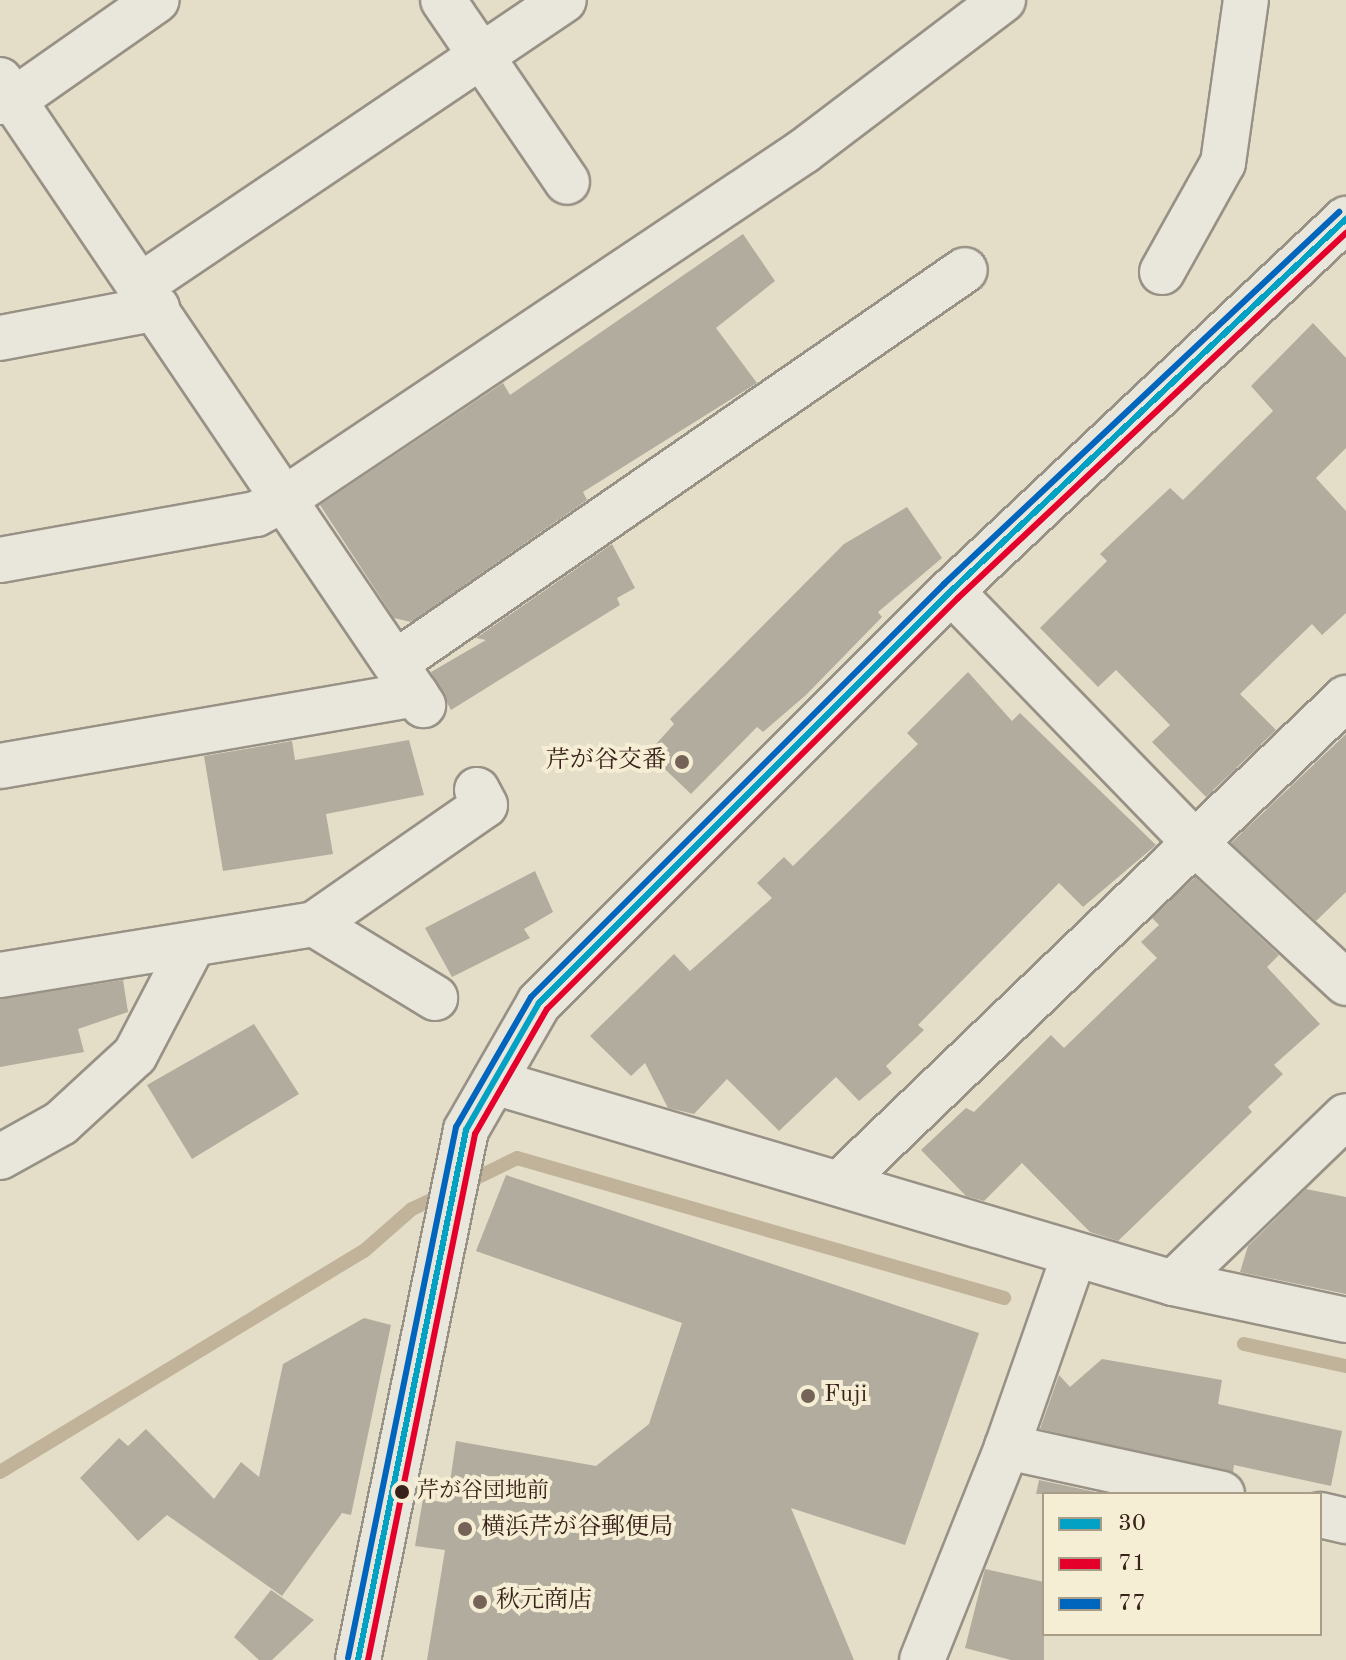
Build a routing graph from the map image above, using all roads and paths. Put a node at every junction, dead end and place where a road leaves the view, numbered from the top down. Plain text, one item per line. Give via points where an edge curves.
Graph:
1 (157, 0) edge
2 (443, 0) edge
3 (564, 0) edge
4 (1003, 0) edge
5 (1246, 0) edge
6 (481, 56) junction
7 (5, 94) edge
8 (567, 182) dead end
9 (1346, 219) edge
10 (965, 270) dead end
11 (1162, 272) dead end
12 (148, 297) junction
13 (0, 338) edge
14 (286, 498) junction
15 (0, 560) edge
16 (951, 591) junction
17 (411, 688) junction
18 (1346, 698) edge
19 (0, 766) edge
20 (477, 790) dead end
21 (1195, 843) junction
22 (314, 924) junction
23 (193, 944) junction
24 (0, 975) edge
25 (1346, 983) edge
26 (435, 998) dead end
27 (494, 1082) junction
28 (1346, 1116) edge
29 (0, 1157) edge
30 (843, 1180) junction
31 (1074, 1256) junction
32 (1173, 1283) junction
33 (1346, 1320) edge
34 (1007, 1447) junction
35 (1213, 1492) edge
36 (1322, 1515) edge
37 (1346, 1521) edge
38 (358, 1660) edge
39 (922, 1660) edge

1 - 7 street
2 - 6 street
3 - 6 street
4 - 14 street via 804,151
5 - 11 street via 1223,163
6 - 8 street
6 - 12 street
7 - 12 street
9 - 16 street
10 - 17 street
12 - 13 street
12 - 14 street
14 - 15 street via 256,514
14 - 17 street
16 - 21 street
16 - 27 street via 539,1003
17 - 19 street
18 - 21 street
20 - 22 street via 485,805
21 - 25 street
21 - 30 street
22 - 23 street
22 - 26 street
23 - 24 street
23 - 29 street via 135,1055 61,1123
27 - 30 street
27 - 38 street via 466,1130
28 - 32 street
30 - 31 street
31 - 32 street
31 - 34 street
32 - 33 street
34 - 35 street
34 - 39 street
36 - 37 street

